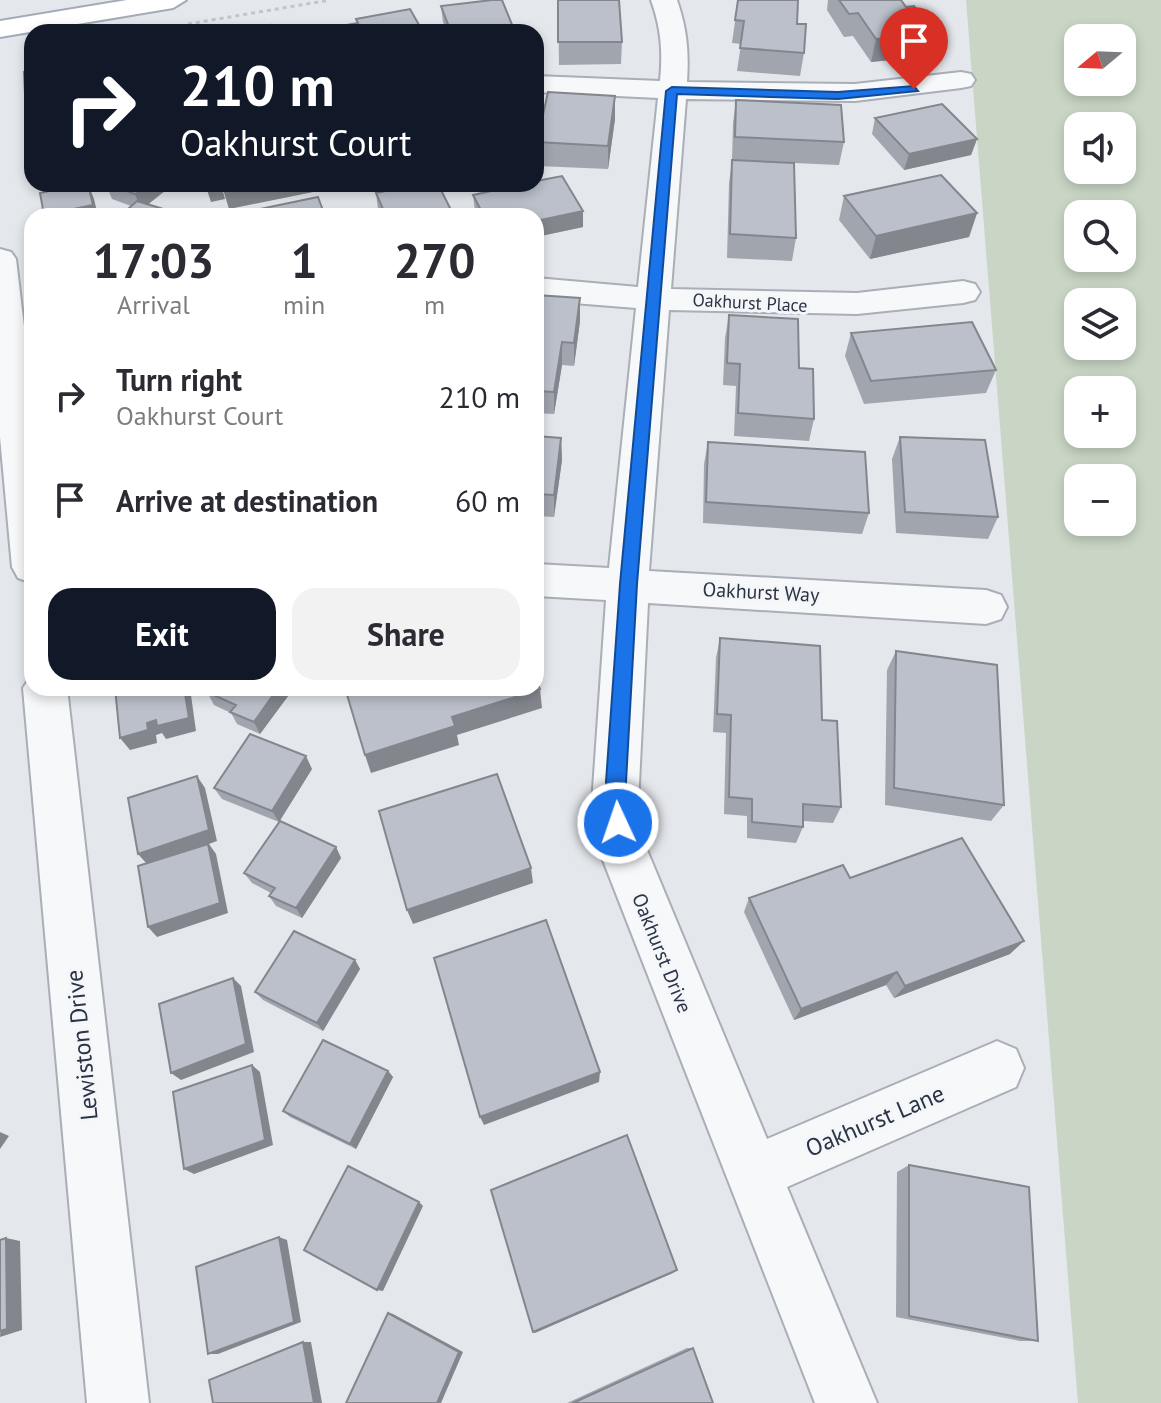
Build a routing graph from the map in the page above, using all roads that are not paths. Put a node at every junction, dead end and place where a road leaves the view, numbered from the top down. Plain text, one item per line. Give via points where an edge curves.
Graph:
1 (48, 0) edge
2 (664, 0) edge
3 (0, 8) edge
4 (178, 12) edge
5 (52, 24) edge
6 (24, 27) edge
7 (0, 29) edge
8 (961, 80) dead end
9 (544, 84) edge
10 (672, 91) junction
11 (0, 259) edge
12 (544, 290) edge
13 (963, 292) dead end
14 (652, 298) junction
15 (24, 490) edge
16 (544, 580) edge
17 (628, 584) junction
18 (986, 607) dead end
19 (46, 696) edge
20 (997, 1068) dead end
21 (751, 1174) junction
22 (118, 1403) edge
23 (846, 1403) edge

1 - 3 main road
2 - 10 street, Oakhurst Drive via 676,40
4 - 5 main road
6 - 7 main road
8 - 10 street via 848,95
9 - 10 street
10 - 14 street, Oakhurst Drive
11 - 15 street
12 - 14 street, Oakhurst Place
13 - 14 street, Oakhurst Place via 844,306
14 - 17 street, Oakhurst Drive
16 - 17 street, Oakhurst Way
17 - 18 street, Oakhurst Way
17 - 21 street, Oakhurst Drive via 615,804 621,845
19 - 22 street, Lewiston Drive
20 - 21 street, Oakhurst Lane
21 - 23 street, Oakhurst Drive

